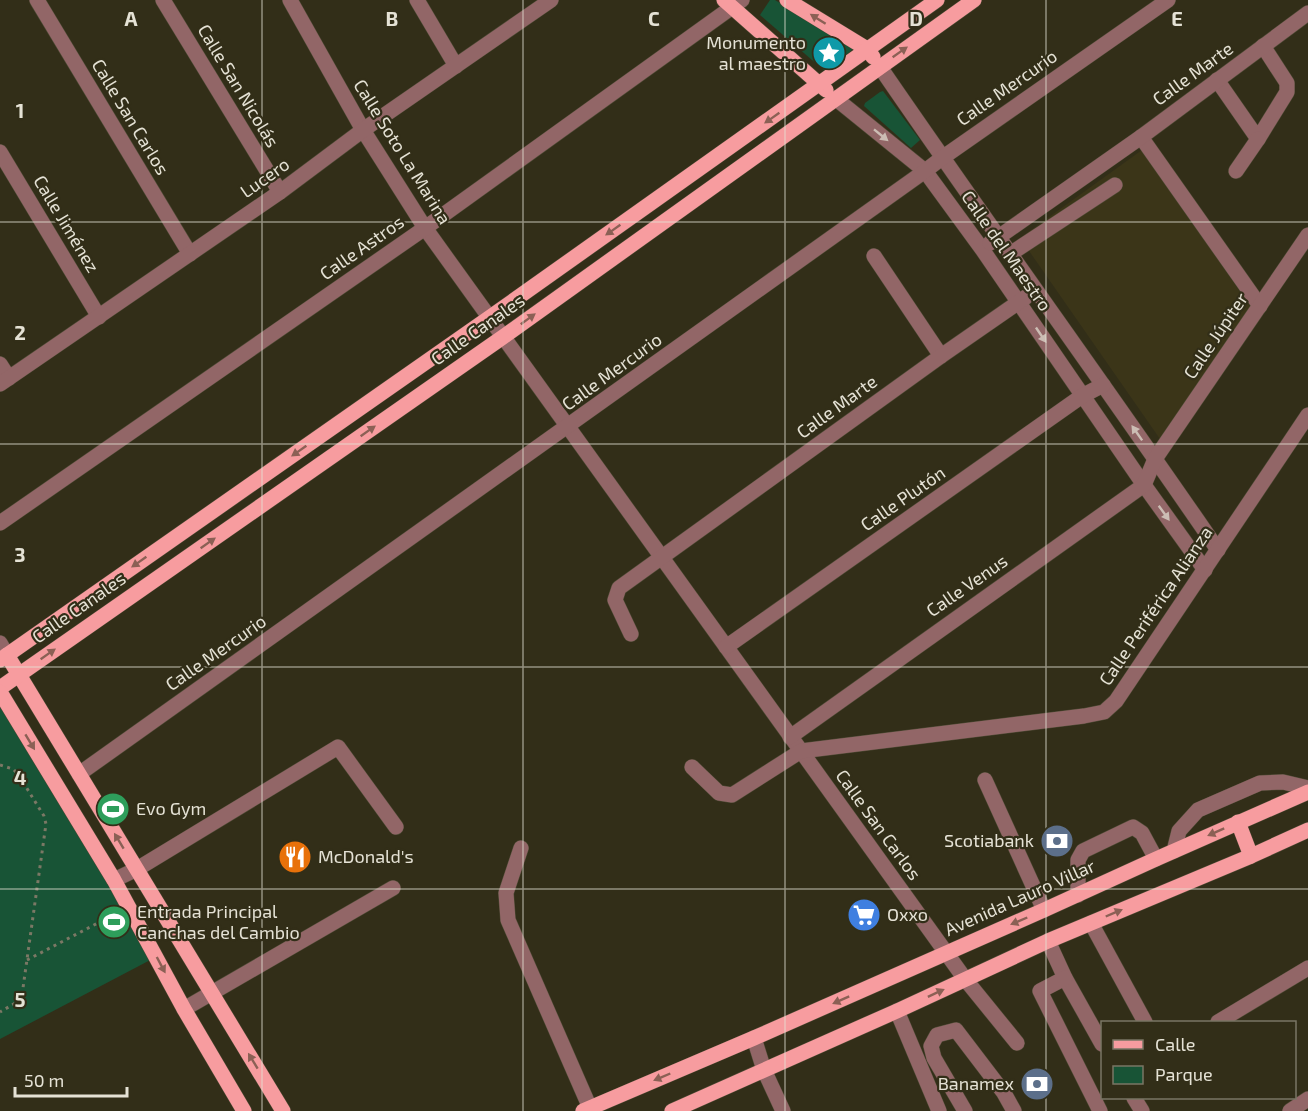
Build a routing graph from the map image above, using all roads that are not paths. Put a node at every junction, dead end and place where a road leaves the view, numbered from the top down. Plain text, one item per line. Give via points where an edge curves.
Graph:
1 (37, 0) edge
2 (163, 0) edge
3 (290, 0) edge
4 (417, 0) edge
5 (787, 0) edge
6 (937, 0) edge
7 (974, 0) edge
8 (1168, 0) edge
9 (547, 1) edge
10 (732, 3) edge
11 (1308, 13) edge
12 (1263, 46) junction
13 (867, 49) junction
14 (456, 66) junction
15 (880, 67) junction
16 (1217, 80) junction
17 (820, 84) junction
18 (835, 98) junction
19 (363, 130) junction
20 (1141, 137) junction
21 (1258, 139) junction
22 (0, 152) edge
23 (942, 158) junction
24 (925, 171) junction
25 (1236, 171) dead end
26 (1115, 184) dead end
27 (280, 192) junction
28 (425, 228) junction
29 (1308, 235) edge
30 (998, 237) junction
31 (982, 249) junction
32 (189, 254) junction
33 (1010, 254) junction
34 (874, 256) dead end
35 (1037, 291) junction
36 (1018, 302) junction
37 (1260, 306) junction
38 (99, 316) junction
39 (489, 318) junction
40 (503, 337) junction
41 (941, 356) junction
42 (0, 364) edge
43 (4, 381) edge
44 (1103, 385) junction
45 (1082, 396) junction
46 (1308, 415) edge
47 (568, 427) junction
48 (1155, 459) junction
49 (1144, 485) junction
50 (0, 523) edge
51 (1218, 550) junction
52 (662, 558) junction
53 (1205, 570) junction
54 (631, 634) dead end
55 (726, 647) junction
56 (2, 652) edge
57 (19, 675) junction
58 (0, 690) edge
59 (790, 736) junction
60 (801, 751) junction
61 (692, 767) dead end
62 (79, 774) junction
63 (984, 780) dead end
64 (1308, 790) edge
65 (1238, 822) junction
66 (396, 827) dead end
67 (1308, 830) edge
68 (521, 848) dead end
69 (1174, 851) junction
70 (1251, 856) junction
71 (1156, 859) junction
72 (137, 870) junction
73 (114, 880) junction
74 (393, 888) dead end
75 (1078, 895) junction
76 (1044, 910) junction
77 (1091, 923) junction
78 (1048, 941) junction
79 (946, 953) junction
80 (1308, 968) edge
81 (1065, 978) junction
82 (965, 980) junction
83 (211, 992) junction
84 (184, 1009) junction
85 (897, 1011) junction
86 (1144, 1021) edge
87 (1221, 1021) edge
88 (754, 1038) junction
89 (1101, 1042) edge
90 (1017, 1043) dead end
91 (764, 1070) junction
92 (1308, 1099) edge
93 (1099, 1101) edge
94 (586, 1109) edge
95 (244, 1111) edge
96 (283, 1111) edge
97 (672, 1111) edge
98 (783, 1111) edge
99 (939, 1111) edge
100 (964, 1111) edge
101 (1014, 1111) edge
102 (1290, 1111) edge

1 - 32 street, Calle San Carlos
2 - 27 street, Calle San Nicolás
3 - 19 street, Calle Soto La Marina
4 - 14 street
13 -> 5 main road, Calle del Maestro
6 - 13 main road, Calle Canales
15 -> 7 main road, Calle Canales
8 - 23 street, Calle Mercurio
9 - 14 street, Lucero
10 - 17 main road, Calle del Maestro
10 - 28 street, Calle Astros
11 - 12 street, Calle Marte
12 - 16 street, Calle Marte
12 - 21 street via 1287,83 1287,92
13 - 15 main road, Calle del Maestro
13 - 17 main road, Calle Canales
14 - 19 street, Lucero
15 - 18 main road, Calle Canales
15 - 23 street, Calle del Maestro
16 - 20 street, Calle Marte
16 - 21 street
17 - 18 main road, Calle del Maestro
17 -> 39 main road, Calle Canales
18 -> 24 street, Calle del Maestro
40 -> 18 main road, Calle Canales
19 - 27 street, Lucero
19 - 28 street, Calle Soto La Marina
20 - 30 street, Calle Marte
20 - 37 street
21 - 25 street
22 - 38 street, Calle Jiménez
23 - 24 street, Calle Mercurio
23 - 30 street, Calle del Maestro
24 - 31 street, Calle del Maestro
24 - 47 street, Calle Mercurio
26 - 33 street
27 - 32 street, Lucero
28 - 39 street, Calle Soto La Marina
28 - 50 street, Calle Astros
29 - 37 street, Calle Júpiter
30 - 31 street, Calle Marte
30 - 33 street, Calle del Maestro
31 - 36 street, Calle del Maestro
32 - 38 street, Lucero
33 - 35 street, Calle del Maestro
34 - 41 street
35 - 36 street, Calle Marte
35 - 44 street, Calle del Maestro
36 - 41 street, Calle Marte
36 -> 45 street, Calle del Maestro
37 - 48 street, Calle Júpiter
38 - 43 street, Lucero
39 - 40 street, Calle Soto La Marina
39 -> 56 main road, Calle Canales
40 - 47 street, Calle San Carlos
57 -> 40 main road, Calle Canales
41 - 52 street, Calle Marte
42 - 43 street
44 - 45 street, Calle Plutón
48 -> 44 street, Calle del Maestro
45 - 49 street, Calle del Maestro
45 - 55 street, Calle Plutón
46 - 51 street, Calle Periférica Alianza
47 - 52 street, Calle San Carlos
47 - 62 street, Calle Mercurio
48 - 49 street
48 - 51 street, Calle del Maestro
49 -> 53 street, Calle del Maestro
49 - 59 street, Calle Venus
51 - 53 street, Calle Periférica Alianza
52 - 54 street via 619,588 615,600
52 - 55 street, Calle San Carlos
53 - 60 street, Calle Periférica Alianza via 1104,712
55 - 59 street, Calle San Carlos
56 - 57 main road
57 - 58 main road, Calle Canales
57 - 62 main road
58 -> 73 main road
59 - 60 street, Calle San Carlos
60 - 61 street via 732,795 719,793
60 - 79 street, Calle San Carlos
72 -> 62 main road
63 - 76 street
64 - 65 main road, Avenida Lauro Villar
64 - 69 street via 1283,782 1260,783 1198,810 1179,831
65 -> 69 main road, Avenida Lauro Villar
65 - 70 main road
66 - 72 street via 338,747
67 - 70 main road
68 - 94 street via 506,893 508,920
69 - 71 main road, Avenida Lauro Villar
77 -> 70 main road
71 - 75 main road, Avenida Lauro Villar
71 - 75 street via 1142,833 1132,827 1083,851 1078,860
72 - 73 street
72 - 83 main road
73 -> 84 main road
74 - 83 street
75 - 76 main road, Avenida Lauro Villar
76 -> 79 main road, Avenida Lauro Villar
77 - 78 main road
77 - 86 street
78 - 81 street
78 - 82 main road
79 - 82 street, Calle San Carlos
79 -> 88 main road, Avenida Lauro Villar
80 - 87 street
81 - 89 street
81 - 93 street via 1040,991
85 -> 82 main road
82 - 90 street, Calle San Carlos
83 - 84 street
96 -> 83 main road
84 - 95 main road
85 - 91 main road
85 - 99 street
88 - 91 street
88 -> 94 main road, Avenida Lauro Villar
91 - 97 main road
91 - 98 street
92 - 102 street
100 - 101 street via 931,1046 937,1035 956,1030

